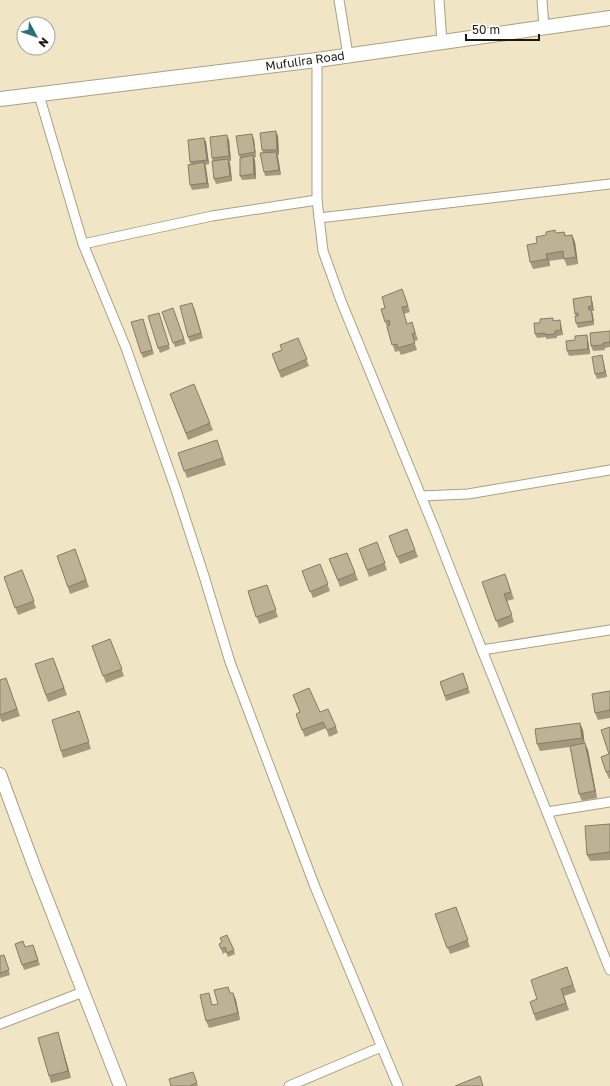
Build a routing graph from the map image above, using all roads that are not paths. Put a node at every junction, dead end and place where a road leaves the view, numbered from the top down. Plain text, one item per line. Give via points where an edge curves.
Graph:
1 (339, 0) edge
2 (439, 0) edge
3 (542, 0) edge
4 (610, 18) edge
5 (544, 28) junction
6 (442, 42) junction
7 (348, 56) junction
8 (317, 60) junction
9 (39, 95) junction
10 (0, 99) edge
11 (610, 184) edge
12 (317, 200) junction
13 (319, 218) junction
14 (83, 244) junction
15 (610, 470) edge
16 (421, 496) junction
17 (610, 630) edge
18 (482, 650) junction
19 (0, 774) edge
20 (610, 802) edge
21 (547, 812) junction
22 (610, 970) edge
23 (83, 992) junction
24 (0, 1024) edge
25 (381, 1047) junction
26 (120, 1086) edge
27 (289, 1086) edge
28 (398, 1086) edge

1 - 7 street
2 - 6 street
3 - 5 street
4 - 5 main road, Mufulira Road
5 - 6 main road, Mufulira Road
6 - 7 main road, Mufulira Road
7 - 8 main road, Mufulira Road
8 - 9 main road, Mufulira Road
8 - 12 street
9 - 10 main road, Mufulira Road
9 - 14 street
11 - 13 street
12 - 13 street
12 - 14 street via 212,216
13 - 16 street via 323,250 341,301
14 - 25 street via 126,348 178,497 230,662 309,872
15 - 16 street via 468,494
16 - 18 street
17 - 18 street
18 - 21 street
19 - 23 street
20 - 21 street
21 - 22 street
23 - 24 street
23 - 26 street
25 - 27 street
25 - 28 street

